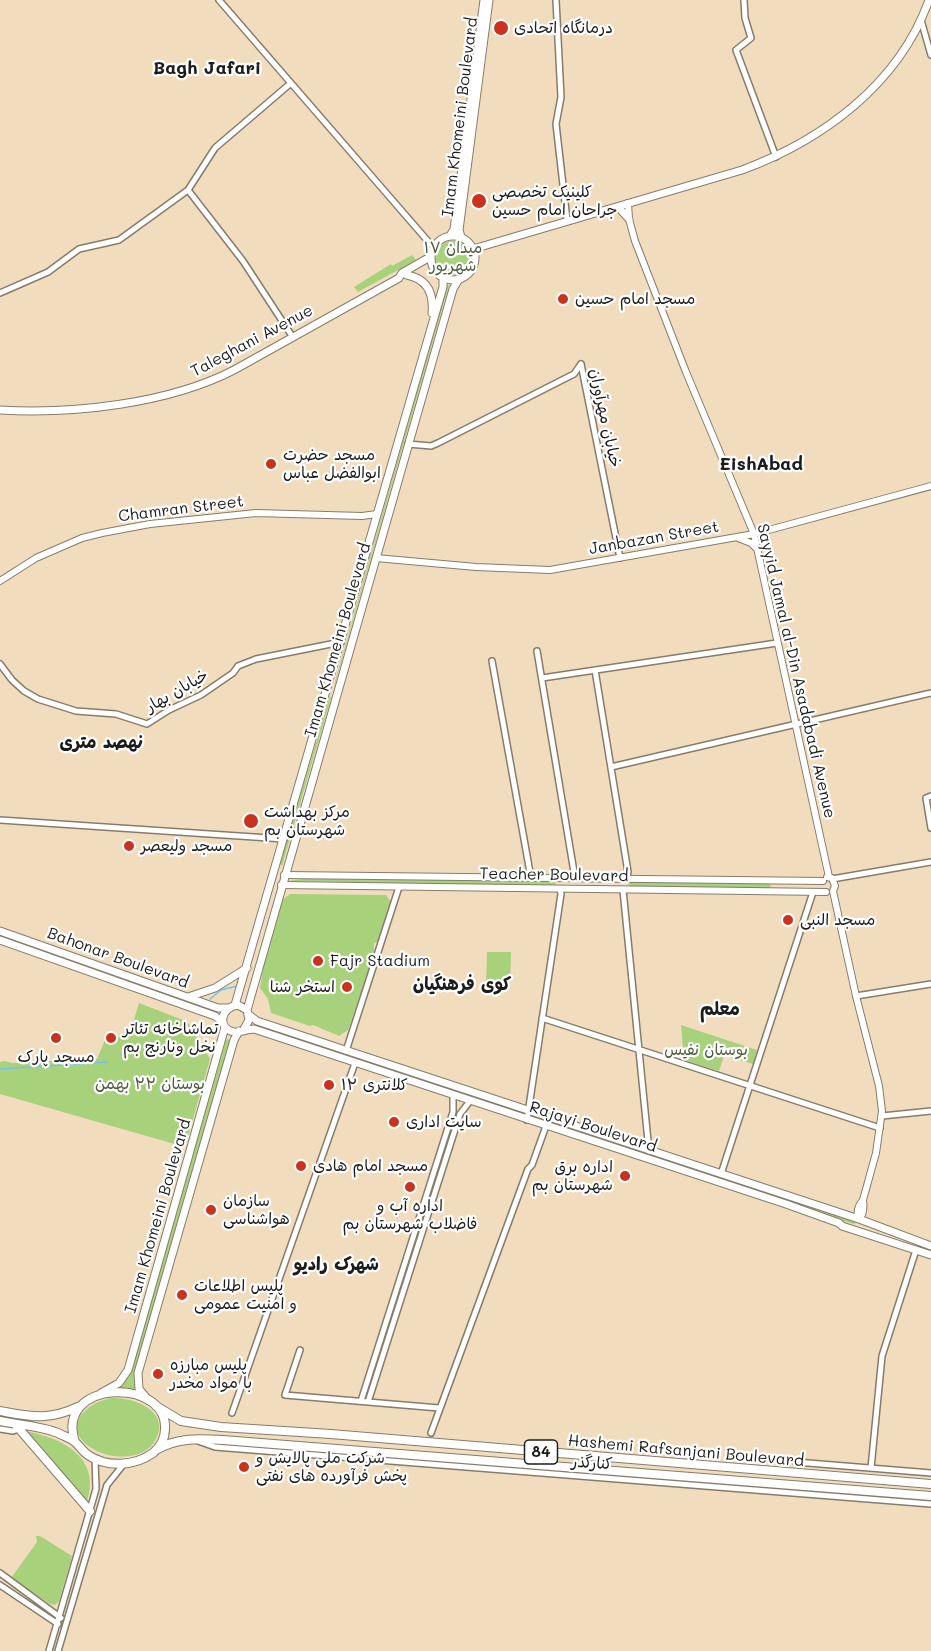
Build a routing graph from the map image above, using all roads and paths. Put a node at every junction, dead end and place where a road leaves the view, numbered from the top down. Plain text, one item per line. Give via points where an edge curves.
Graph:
1 (219, 0) edge
2 (484, 0) edge
3 (489, 0) edge
4 (556, 0) edge
5 (744, 0) edge
6 (929, 0) edge
7 (921, 20) junction
8 (931, 55) edge
9 (291, 83) junction
10 (776, 157) junction
11 (188, 190) junction
12 (627, 205) junction
13 (615, 208) junction
14 (629, 219) junction
15 (567, 220) junction
16 (450, 236) junction
17 (461, 237) junction
18 (433, 247) junction
19 (473, 249) junction
20 (430, 257) junction
21 (434, 269) junction
22 (407, 275) junction
23 (443, 277) junction
24 (399, 278) junction
25 (459, 279) junction
26 (443, 287) junction
27 (453, 289) junction
28 (0, 293) edge
29 (430, 330) junction
30 (292, 336) junction
31 (0, 410) edge
32 (408, 444) junction
33 (931, 486) edge
34 (377, 514) junction
35 (773, 529) junction
36 (754, 534) junction
37 (735, 537) junction
38 (758, 550) junction
39 (375, 558) junction
40 (620, 558) junction
41 (0, 581) edge
42 (341, 642) junction
43 (777, 643) junction
44 (537, 651) dead end
45 (492, 661) dead end
46 (0, 664) edge
47 (595, 670) junction
48 (542, 678) junction
49 (327, 689) junction
50 (337, 692) junction
51 (931, 693) edge
52 (795, 725) junction
53 (611, 767) junction
54 (928, 797) edge
55 (293, 808) junction
56 (0, 820) edge
57 (931, 828) edge
58 (284, 839) junction
59 (931, 862) edge
60 (282, 876) junction
61 (531, 878) junction
62 (560, 878) junction
63 (576, 878) junction
64 (626, 879) junction
65 (828, 879) junction
66 (774, 881) junction
67 (270, 886) junction
68 (399, 887) junction
69 (560, 889) junction
70 (623, 890) junction
71 (774, 891) junction
72 (813, 892) junction
73 (830, 892) junction
74 (0, 931) edge
75 (0, 940) edge
76 (33, 943) junction
77 (30, 951) junction
78 (247, 968) junction
79 (244, 976) junction
80 (254, 979) junction
81 (931, 984) edge
82 (856, 996) junction
83 (187, 997) junction
84 (231, 1007) junction
85 (248, 1013) junction
86 (542, 1018) junction
87 (224, 1024) junction
88 (242, 1030) junction
89 (305, 1037) junction
90 (223, 1039) junction
91 (233, 1041) junction
92 (302, 1045) junction
93 (639, 1050) junction
94 (346, 1051) junction
95 (355, 1063) junction
96 (750, 1086) junction
97 (453, 1095) junction
98 (470, 1101) junction
99 (530, 1110) junction
100 (931, 1111) edge
101 (453, 1112) junction
102 (460, 1114) junction
103 (882, 1116) junction
104 (527, 1120) junction
105 (546, 1126) junction
106 (880, 1128) junction
107 (649, 1151) junction
108 (684, 1162) junction
109 (682, 1170) junction
110 (721, 1174) junction
111 (859, 1219) junction
112 (839, 1223) junction
113 (866, 1233) junction
114 (931, 1246) edge
115 (409, 1250) junction
116 (916, 1250) junction
117 (416, 1252) junction
118 (931, 1255) edge
119 (300, 1350) dead end
120 (365, 1387) junction
121 (372, 1389) junction
122 (95, 1397) junction
123 (361, 1401) junction
124 (368, 1402) junction
125 (153, 1403) junction
126 (81, 1406) junction
127 (439, 1408) junction
128 (0, 1412) edge
129 (232, 1413) dead end
130 (0, 1422) edge
131 (17, 1426) junction
132 (0, 1429) edge
133 (432, 1433) dead end
134 (190, 1438) junction
135 (75, 1442) junction
136 (156, 1450) junction
137 (95, 1458) junction
138 (796, 1462) dead end
139 (125, 1463) junction
140 (498, 1466) junction
141 (871, 1468) junction
142 (931, 1473) edge
143 (868, 1479) junction
144 (886, 1481) junction
145 (931, 1484) edge
146 (802, 1490) junction
147 (867, 1491) junction
148 (885, 1492) junction
149 (931, 1496) edge
150 (931, 1504) edge
151 (90, 1511) junction
152 (0, 1574) edge
153 (0, 1585) edge
154 (60, 1615) junction
155 (57, 1624) junction
156 (65, 1624) junction
157 (49, 1651) edge
158 (58, 1651) edge

1 - 9 street
2 - 16 main road, Imam Khomeini Boulevard
3 - 17 main road, Imam Khomeini Boulevard
4 - 15 street via 561,97 556,124
5 - 10 street via 751,38 736,50
6 - 7 main road
7 - 8 street
7 - 10 main road via 891,67 858,103 826,129
9 - 11 street via 215,148
9 - 18 street
10 - 12 main road
11 - 28 street via 119,240 79,249 48,272
11 - 30 street via 243,261
12 - 13 main road
12 - 14 main road
13 - 14 main road
13 - 15 main road
14 - 36 main road, Sayyid Jamal al-Din Asadabadi Avenue via 686,372
15 - 19 main road
16 - 17 main road
16 - 18 main road via 441,238
17 - 19 main road
18 - 20 main road
19 - 25 main road via 472,269
20 - 21 main road
20 - 24 main road, Taleghani Avenue
21 - 22 main road via 425,267
21 - 23 main road
22 - 24 main road
22 - 29 main road via 422,280 431,295
23 - 25 main road
23 - 26 main road, Imam Khomeini Boulevard
24 - 30 main road, Taleghani Avenue
25 - 27 main road, Imam Khomeini Boulevard
26 - 27 street via 449,283
26 - 29 main road, Imam Khomeini Boulevard
27 - 32 main road, Imam Khomeini Boulevard
29 - 34 main road, Imam Khomeini Boulevard
30 - 31 main road, Taleghani Avenue via 192,389 77,410
32 - 39 main road, Imam Khomeini Boulevard
32 - 40 street, خیابان مهرآوران via 438,443 574,374 581,364
33 - 35 main road, Janbazan Street
34 - 41 main road, Chamran Street via 256,513 121,529 82,538 36,558
34 - 42 main road, Imam Khomeini Boulevard
35 - 36 main road, Janbazan Street
35 - 38 main road via 760,538
36 - 37 main road, Janbazan Street
36 - 38 main road, Sayyid Jamal al-Din Asadabadi Avenue
37 - 38 main road
37 - 40 main road, Janbazan Street
38 - 43 main road, Sayyid Jamal al-Din Asadabadi Avenue
39 - 40 main road, Janbazan Street via 550,570
39 - 50 main road, Imam Khomeini Boulevard
42 - 46 street, خیابان بهار via 238,666 201,695 147,724 116,714 76,711 38,699 12,680
42 - 49 main road, Imam Khomeini Boulevard
43 - 47 street
43 - 52 main road, Sayyid Jamal al-Din Asadabadi Avenue
44 - 48 street
45 - 61 street
47 - 48 street
47 - 53 street
48 - 63 street
49 - 50 main road
49 - 55 main road, Imam Khomeini Boulevard
50 - 60 main road, Imam Khomeini Boulevard
51 - 52 street
52 - 53 street
52 - 65 main road, Sayyid Jamal al-Din Asadabadi Avenue
53 - 64 street
54 - 57 street
55 - 58 main road, Imam Khomeini Boulevard
55 - 60 main road
56 - 58 street
58 - 67 main road, Imam Khomeini Boulevard
59 - 65 street
60 - 61 main road, Teacher Boulevard
60 - 67 main road
60 - 68 main road, Teacher Boulevard
60 - 80 main road, Imam Khomeini Boulevard
61 - 62 main road, Teacher Boulevard
62 - 63 main road, Teacher Boulevard
62 - 69 main road
63 - 64 main road, Teacher Boulevard
64 - 66 main road, Teacher Boulevard
64 - 70 main road
65 - 66 main road, Teacher Boulevard
65 - 73 main road via 835,886
65 - 73 main road via 823,888
66 - 71 main road
67 - 78 main road, Imam Khomeini Boulevard
68 - 69 main road, Teacher Boulevard
68 - 94 street
69 - 70 main road, Teacher Boulevard
69 - 86 street
70 - 71 main road, Teacher Boulevard
70 - 93 street
71 - 72 main road, Teacher Boulevard
72 - 73 main road, Teacher Boulevard
72 - 96 street
73 - 82 main road
74 - 76 main road, Bahonar Boulevard
75 - 77 main road, Bahonar Boulevard
76 - 77 main road
76 - 83 main road, Bahonar Boulevard
77 - 87 main road, Bahonar Boulevard via 215,1016
78 - 79 main road, Imam Khomeini Boulevard
78 - 83 main road via 215,988
79 - 80 main road
79 - 84 main road, Imam Khomeini Boulevard
80 - 85 main road, Imam Khomeini Boulevard
81 - 82 street
82 - 103 main road via 879,1086
83 - 84 main road, Bahonar Boulevard via 218,1008
84 - 85 main road via 243,1007
84 - 87 main road via 223,1014
85 - 88 main road via 249,1023
85 - 89 main road, Rajayi Boulevard via 257,1021
86 - 93 street
86 - 99 street
87 - 88 main road via 232,1031
87 - 90 main road, Imam Khomeini Boulevard
88 - 91 main road, Imam Khomeini Boulevard
88 - 92 main road, Rajayi Boulevard via 254,1029
89 - 92 main road via 299,1040
89 - 94 main road, Rajayi Boulevard
90 - 91 main road
90 - 122 main road, Imam Khomeini Boulevard via 128,1370 119,1383
91 - 125 main road, Imam Khomeini Boulevard via 138,1373 139,1389
92 - 95 main road, Rajayi Boulevard
93 - 96 street
93 - 107 street
94 - 99 main road, Rajayi Boulevard
95 - 97 main road, Rajayi Boulevard
95 - 129 street
96 - 106 street
96 - 110 street
97 - 98 main road, Rajayi Boulevard
97 - 101 street
98 - 102 street
98 - 104 main road, Rajayi Boulevard
99 - 104 street
99 - 107 main road, Rajayi Boulevard
100 - 103 street
101 - 102 street via 458,1110
101 - 115 street
102 - 117 street
103 - 106 main road
104 - 105 main road, Rajayi Boulevard
105 - 109 main road, Rajayi Boulevard
105 - 127 street
106 - 111 main road
107 - 108 main road, Rajayi Boulevard
108 - 109 main road
108 - 110 main road, Rajayi Boulevard
109 - 112 main road, Rajayi Boulevard
110 - 111 main road, Rajayi Boulevard
111 - 112 main road via 854,1227
111 - 113 main road
111 - 114 main road, Rajayi Boulevard
112 - 113 main road, Rajayi Boulevard
113 - 116 main road, Rajayi Boulevard
115 - 117 street
115 - 120 street
116 - 118 main road, Rajayi Boulevard
116 - 141 street via 882,1356
117 - 121 street
119 - 123 street via 285,1395
120 - 121 street via 368,1392
120 - 123 street
121 - 124 street
122 - 125 highway, 84 via 125,1392
122 - 126 highway, 84
123 - 124 street
124 - 127 street
125 - 136 highway via 165,1423
125 - 143 highway, Hashemi Rafsanjani Boulevard / 84 via 181,1421 221,1427
126 - 128 highway, 84 via 50,1417
126 - 135 highway via 72,1423
127 - 133 street
130 - 131 highway
131 - 132 street via 13,1431
131 - 135 highway via 48,1430
131 - 151 highway
134 - 136 highway, Hashemi Rafsanjani Boulevard / 84
134 - 140 highway, Hashemi Rafsanjani Boulevard / 84
134 - 140 street via 215,1447
135 - 137 highway
136 - 139 highway, 84
137 - 139 highway
137 - 151 street via 96,1489
138 - 141 street
139 - 156 street via 107,1485
140 - 146 highway, Hashemi Rafsanjani Boulevard / 84
141 - 142 street
143 - 144 highway, Hashemi Rafsanjani Boulevard / 84
143 - 147 highway via 871,1486
144 - 145 highway, Hashemi Rafsanjani Boulevard / 84
144 - 148 highway
146 - 147 highway, Hashemi Rafsanjani Boulevard / 84
146 - 150 street
147 - 148 highway, Hashemi Rafsanjani Boulevard / 84
148 - 149 highway, Hashemi Rafsanjani Boulevard / 84
151 - 154 street
152 - 154 street
153 - 155 street
154 - 155 street
154 - 156 street
155 - 156 street
155 - 157 street
156 - 158 street

